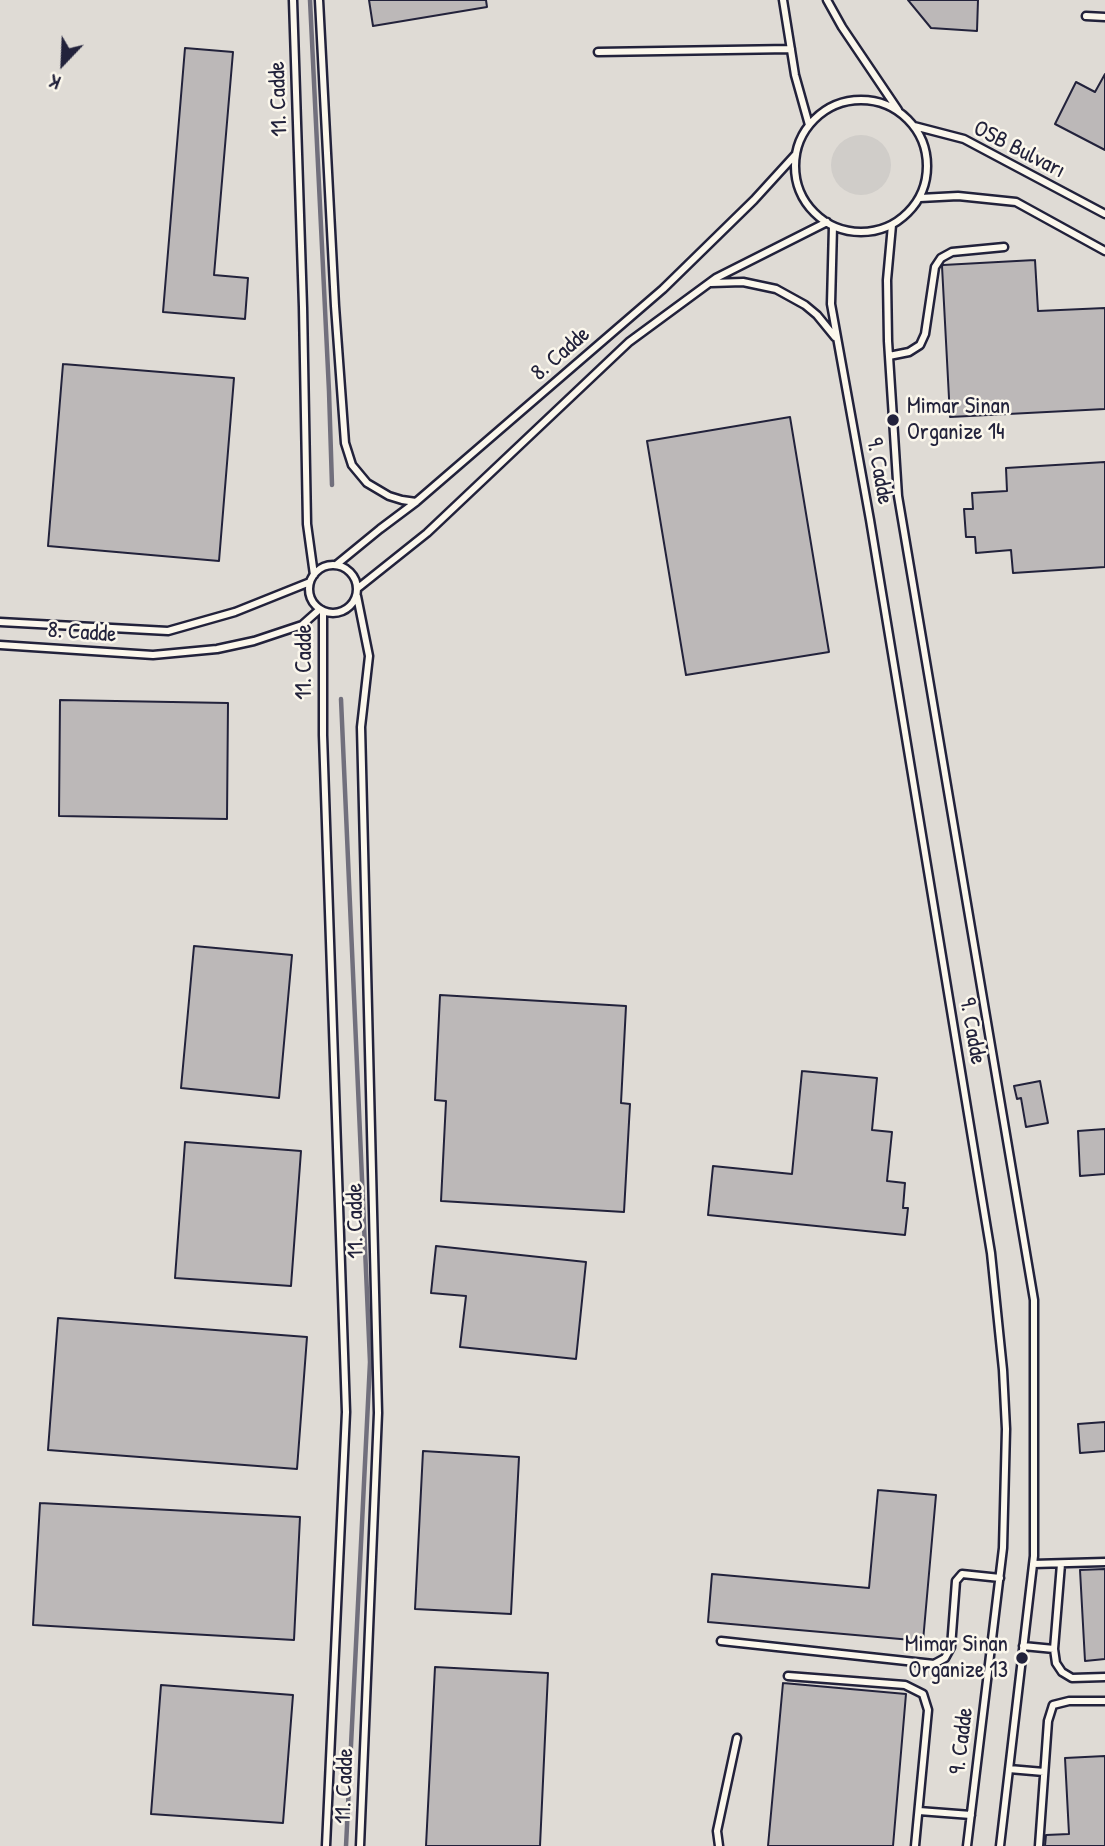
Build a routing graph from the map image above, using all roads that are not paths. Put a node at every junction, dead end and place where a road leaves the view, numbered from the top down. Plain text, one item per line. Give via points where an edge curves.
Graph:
1 (293, 0) edge
2 (318, 0) edge
3 (783, 0) edge
4 (827, 0) edge
5 (1086, 16) dead end
6 (1105, 17) edge
7 (791, 49) junction
8 (598, 52) dead end
9 (900, 112) junction
10 (809, 125) junction
11 (914, 126) junction
12 (796, 154) junction
13 (920, 198) junction
14 (1105, 214) edge
15 (830, 224) junction
16 (892, 225) junction
17 (1004, 247) dead end
18 (1105, 251) edge
19 (709, 283) junction
20 (837, 339) junction
21 (889, 356) junction
22 (416, 502) junction
23 (336, 565) junction
24 (314, 575) junction
25 (310, 582) junction
26 (358, 588) junction
27 (357, 596) junction
28 (321, 610) junction
29 (0, 622) edge
30 (0, 645) edge
31 (1105, 1562) edge
32 (1033, 1564) junction
33 (1060, 1564) junction
34 (1000, 1578) junction
35 (721, 1641) dead end
36 (1023, 1646) junction
37 (1054, 1649) junction
38 (788, 1676) dead end
39 (1105, 1677) edge
40 (1105, 1701) edge
41 (737, 1738) dead end
42 (1009, 1769) junction
43 (1044, 1772) junction
44 (919, 1811) junction
45 (971, 1815) junction
46 (326, 1846) edge
47 (360, 1846) edge
48 (719, 1846) edge
49 (915, 1846) edge
50 (967, 1846) edge
51 (1000, 1846) edge
52 (1039, 1846) edge

1 - 24 lane, 11. Cadde via 307,524
2 - 22 lane, 11. Cadde via 345,443 352,465 367,483 389,496
3 - 7 lane
4 - 9 lane
5 - 6 lane
7 - 8 lane
7 - 10 lane
9 - 10 lane via 862,100 824,111
9 - 11 lane
10 - 12 lane
11 - 13 lane via 928,161
11 - 14 lane, OSB Bulvarı via 964,139
12 - 15 lane via 802,197
12 - 22 lane, 8. Cadde via 663,289
13 - 16 lane
13 - 18 lane, OSB Bulvarı via 958,196 1016,202
15 - 16 lane via 862,233
15 - 19 lane, 8. Cadde
15 - 20 lane, 9. Cadde via 831,304
16 - 21 lane, 9. Cadde via 887,280
17 - 21 lane via 952,252 940,258 920,345
19 - 20 lane via 743,282 776,289 805,305
19 - 26 lane, 8. Cadde via 629,342 426,533
20 - 34 lane, 9. Cadde via 991,1253 1006,1430
21 - 32 lane, 9. Cadde via 898,496 1034,1300
22 - 23 lane, 8. Cadde
23 - 24 lane
23 - 26 lane via 351,573
24 - 25 lane
25 - 28 lane via 311,599
25 - 29 lane, 8. Cadde via 235,612 168,631
26 - 27 lane
27 - 28 lane via 347,610
27 - 47 lane, 11. Cadde via 369,656 361,727 378,1413
28 - 30 lane, 8. Cadde via 302,625 254,641 153,656
28 - 46 lane, 11. Cadde via 346,1412
31 - 33 lane
32 - 33 lane
32 - 36 lane, 9. Cadde
33 - 37 lane
34 - 35 lane via 962,1574 956,1581 951,1647 945,1658 934,1664
34 - 45 lane, 9. Cadde
36 - 37 lane
36 - 42 lane, 9. Cadde
37 - 39 lane via 1056,1663 1072,1678
38 - 44 lane via 905,1685 923,1694 928,1710
40 - 43 lane via 1069,1700 1053,1705
41 - 48 lane via 717,1831
42 - 43 lane
42 - 51 lane, 9. Cadde
43 - 52 lane
44 - 45 lane
44 - 49 lane
45 - 50 lane, 9. Cadde

